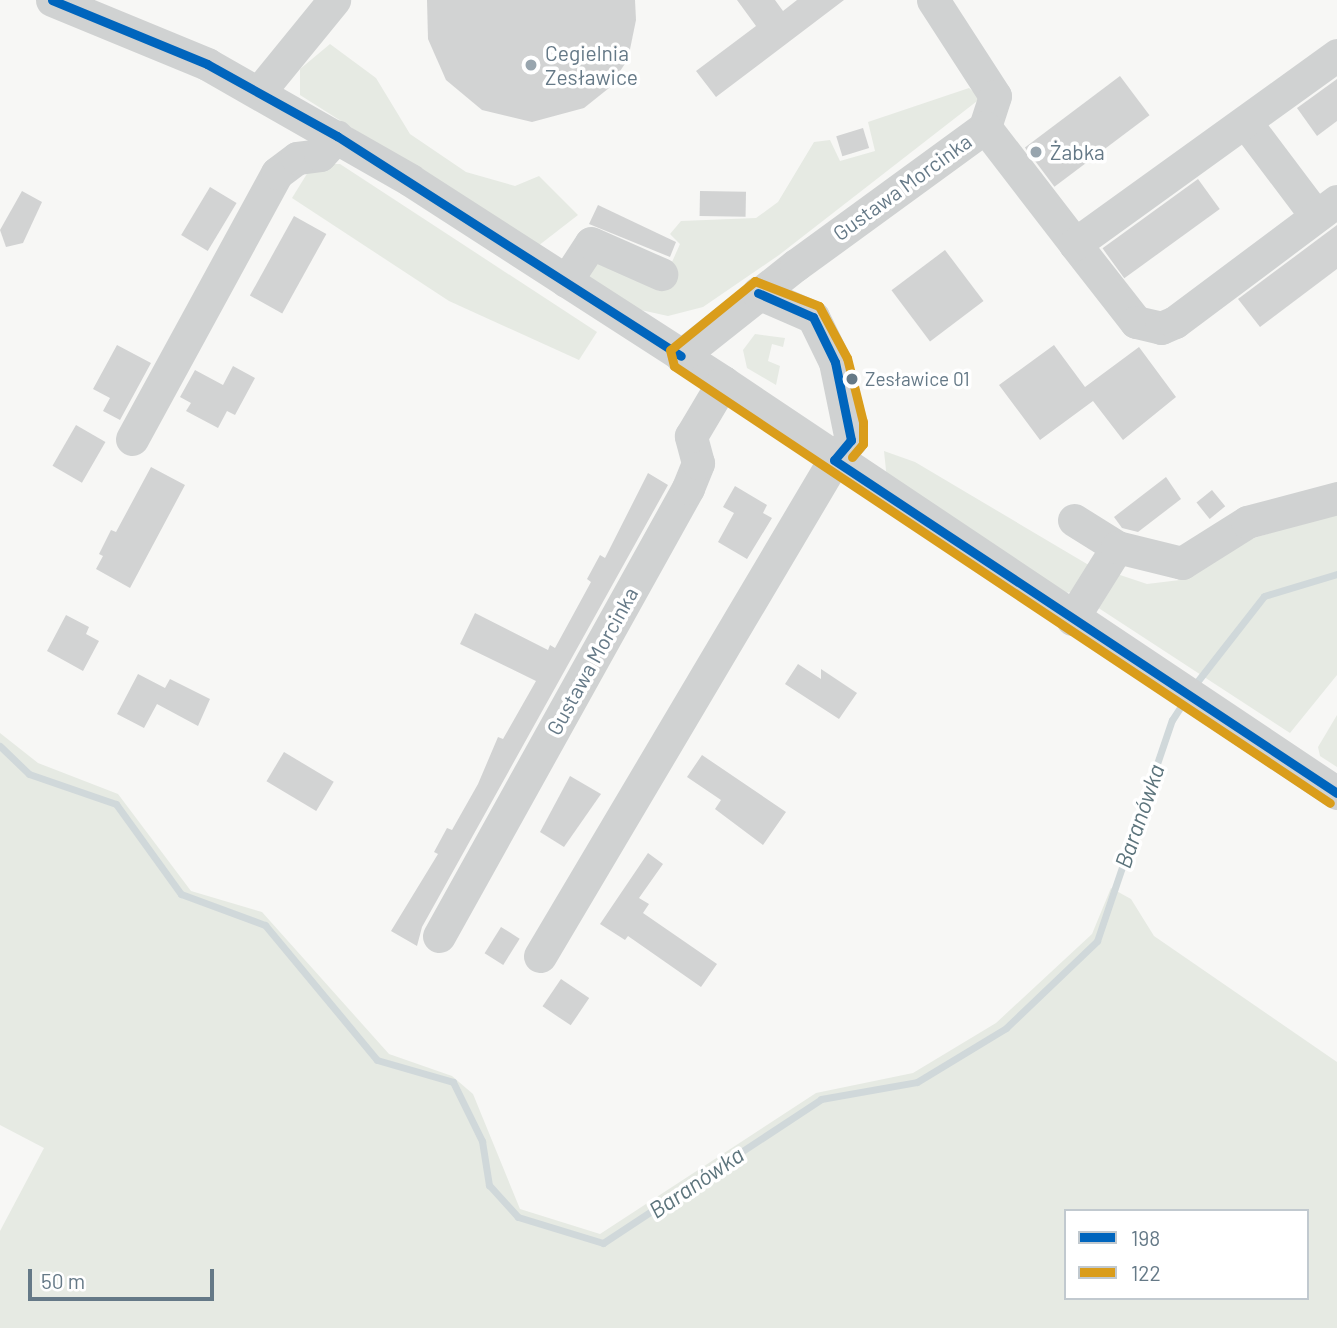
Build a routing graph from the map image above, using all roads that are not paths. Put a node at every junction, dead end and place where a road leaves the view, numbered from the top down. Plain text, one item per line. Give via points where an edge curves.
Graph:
1 (52, 0) edge
2 (334, 0) edge
3 (933, 0) edge
4 (1337, 55) edge
5 (259, 92) junction
6 (1246, 123) junction
7 (985, 127) junction
8 (337, 136) junction
9 (1327, 208) edge
10 (1075, 244) junction
11 (661, 274) dead end
12 (566, 281) junction
13 (758, 293) junction
14 (681, 356) junction
15 (723, 382) junction
16 (132, 439) dead end
17 (834, 460) junction
18 (1337, 498) edge
19 (1074, 520) dead end
20 (1116, 547) junction
21 (1072, 619) junction
22 (1337, 793) edge
23 (439, 936) dead end
24 (540, 956) dead end

1 - 5 street via 142,35
2 - 5 street
3 - 7 street via 996,96
4 - 6 street
5 - 8 street
6 - 9 street
6 - 10 street
7 - 10 street, Gustawa Morcinka
7 - 13 street, Gustawa Morcinka
8 - 12 street
8 - 16 street via 320,155 297,158 277,173
9 - 10 street, Gustawa Morcinka via 1175,323 1161,328 1136,321
11 - 12 street via 592,243
12 - 14 street
13 - 14 street, Gustawa Morcinka
13 - 17 street via 813,317 835,362 851,440
14 - 15 street
15 - 17 street
15 - 23 street, Gustawa Morcinka via 691,436 698,463 688,488
17 - 21 street
17 - 24 street
18 - 20 street via 1247,522 1182,563
19 - 20 street
20 - 21 street
21 - 22 street

